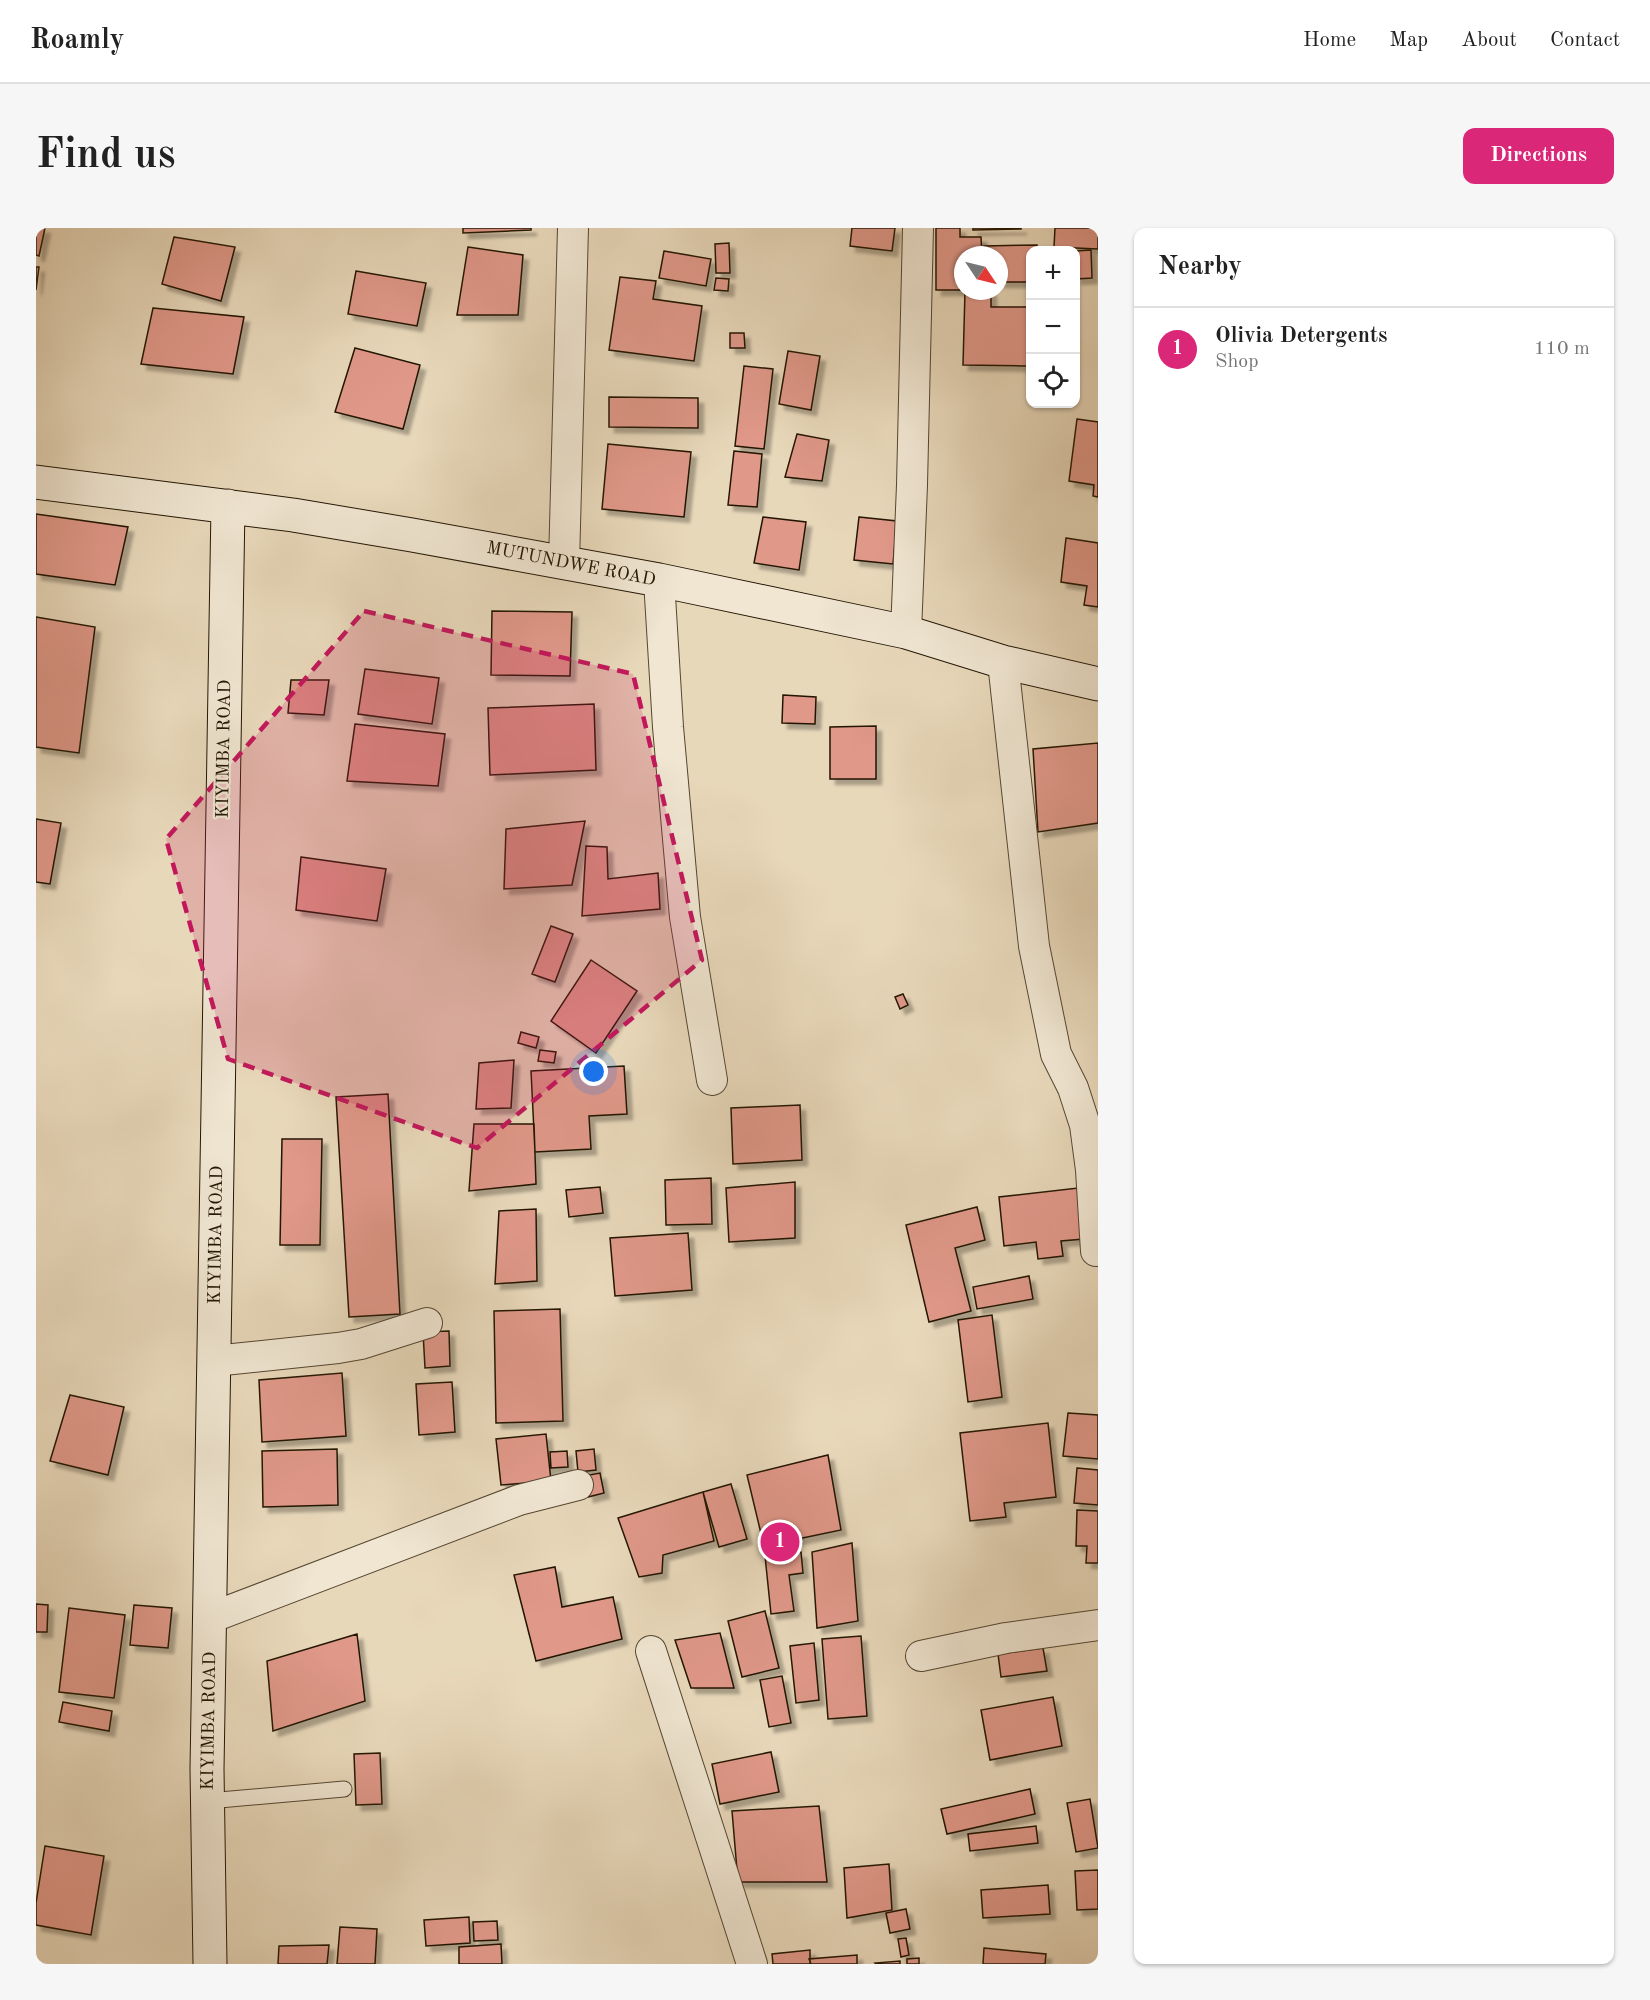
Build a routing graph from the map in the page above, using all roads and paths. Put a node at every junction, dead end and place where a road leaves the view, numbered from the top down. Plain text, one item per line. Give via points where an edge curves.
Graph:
1 (573, 228) edge
2 (918, 228) edge
3 (36, 482) edge
4 (228, 506) junction
5 (564, 563) junction
6 (659, 580) junction
7 (906, 633) junction
8 (1003, 662) junction
9 (1098, 684) edge
10 (712, 1080) dead end
11 (1096, 1251) dead end
12 (426, 1323) dead end
13 (214, 1361) junction
14 (578, 1485) dead end
15 (210, 1618) junction
16 (1098, 1625) edge
17 (651, 1651) dead end
18 (921, 1656) dead end
19 (344, 1790) dead end
20 (208, 1802) junction
21 (210, 1964) edge
22 (752, 1964) edge

1 - 5 street
2 - 7 street
3 - 4 street, MUTUNDWE ROAD
4 - 5 street, MUTUNDWE ROAD
4 - 13 street, KIYIMBA ROAD
5 - 6 street, MUTUNDWE ROAD
6 - 7 street, MUTUNDWE ROAD
6 - 10 street via 685,917
7 - 8 street, MUTUNDWE ROAD
8 - 9 street, MUTUNDWE ROAD
8 - 11 street via 1034,946 1056,1054 1085,1125
12 - 13 street via 361,1344
13 - 15 street, KIYIMBA ROAD
14 - 15 street via 519,1500
15 - 20 street, KIYIMBA ROAD
16 - 18 street via 1006,1638
17 - 22 street
19 - 20 lane
20 - 21 street, KIYIMBA ROAD

